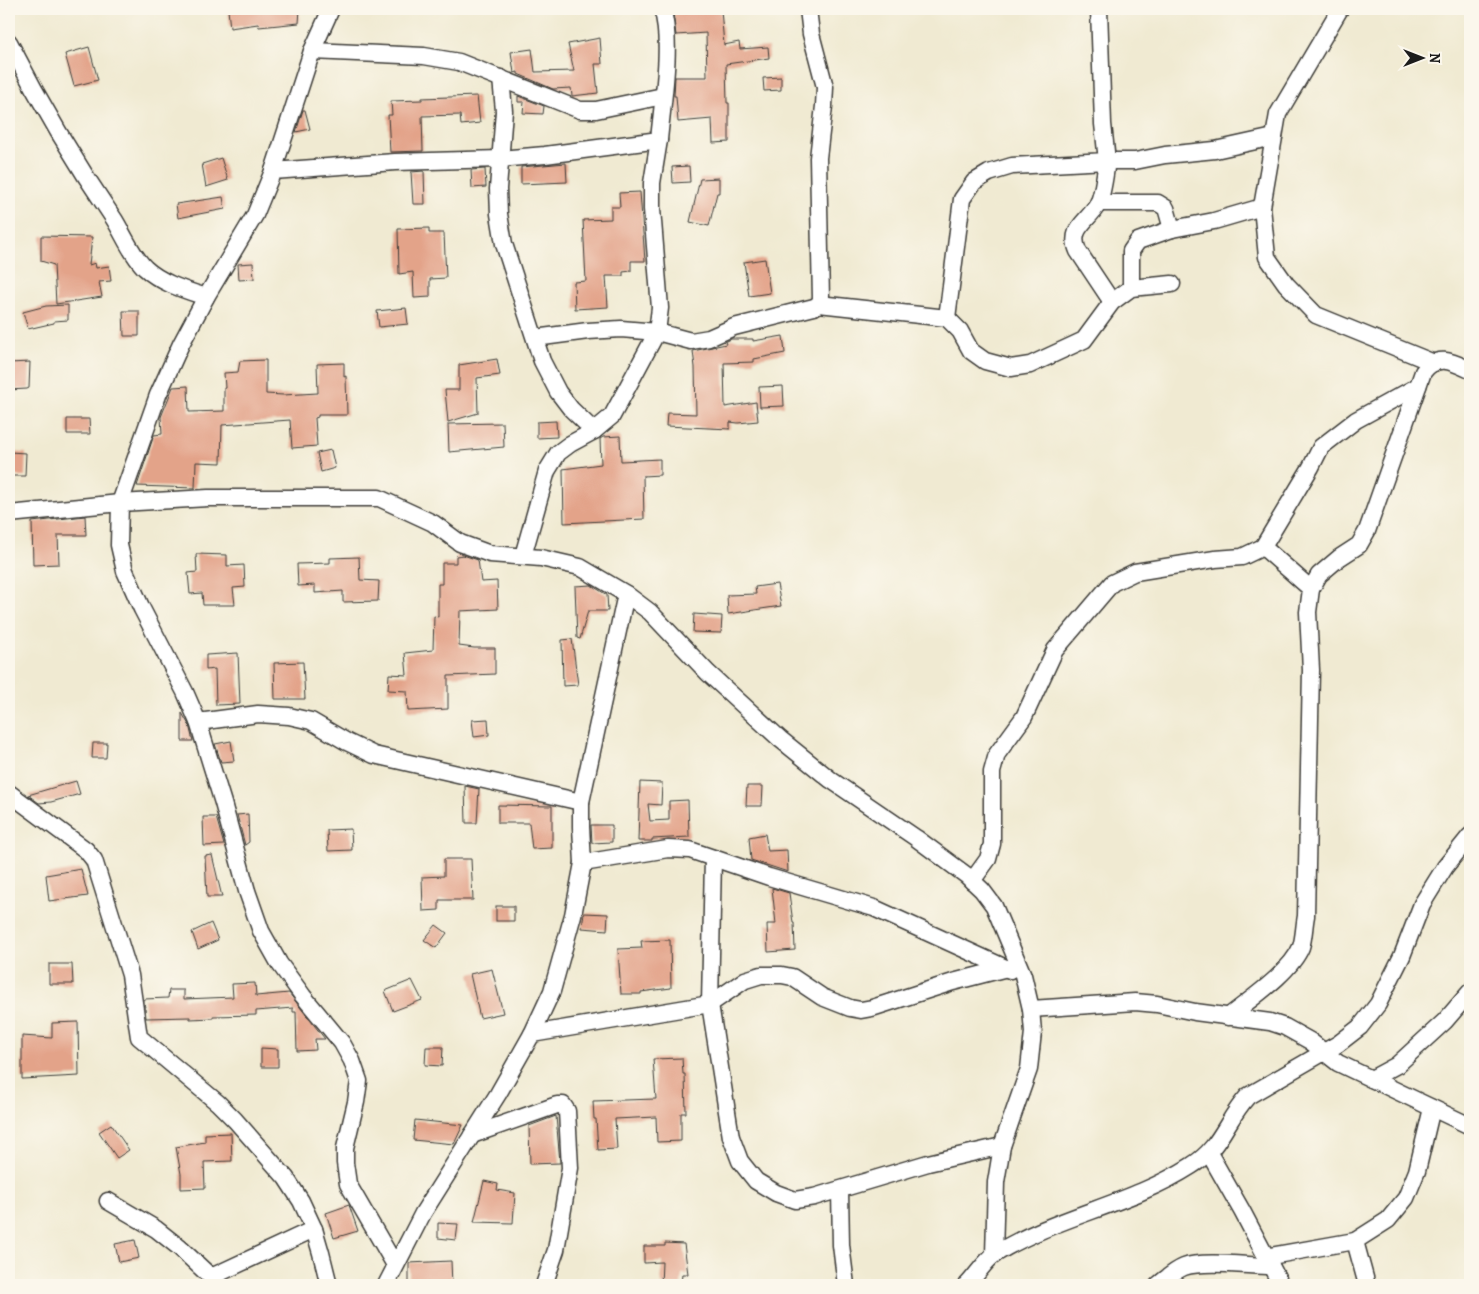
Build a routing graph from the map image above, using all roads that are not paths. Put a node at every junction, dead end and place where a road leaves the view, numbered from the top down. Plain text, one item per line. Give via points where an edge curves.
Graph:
1 (330, 9) edge
2 (662, 9) edge
3 (808, 9) edge
4 (1099, 9) edge
5 (1340, 9) edge
6 (9, 42) edge
7 (312, 51) junction
8 (501, 78) junction
9 (663, 96) junction
10 (1274, 136) junction
11 (659, 140) junction
12 (500, 158) junction
13 (1107, 161) junction
14 (273, 171) junction
15 (1098, 203) junction
16 (1262, 207) junction
17 (1172, 229) junction
18 (1172, 284) dead end
19 (1131, 288) junction
20 (206, 297) junction
21 (1112, 302) junction
22 (819, 304) junction
23 (947, 318) junction
24 (657, 332) junction
25 (534, 338) junction
26 (1434, 363) junction
27 (1470, 370) edge
28 (1418, 386) junction
29 (594, 432) junction
30 (9, 501) edge
31 (120, 503) junction
32 (17, 513) edge
33 (1262, 547) junction
34 (523, 556) junction
35 (1311, 589) junction
36 (626, 594) junction
37 (198, 722) junction
38 (9, 793) edge
39 (581, 802) junction
40 (1470, 836) edge
41 (713, 858) junction
42 (583, 863) junction
43 (972, 881) junction
44 (1007, 968) junction
45 (1023, 975) junction
46 (1470, 992) edge
47 (710, 1004) junction
48 (1031, 1009) junction
49 (1228, 1017) junction
50 (532, 1034) junction
51 (1324, 1052) junction
52 (1371, 1079) junction
53 (1432, 1108) junction
54 (1470, 1126) edge
55 (472, 1135) junction
56 (1002, 1146) junction
57 (1208, 1153) junction
58 (840, 1190) junction
59 (108, 1201) dead end
60 (314, 1229) junction
61 (1355, 1241) junction
62 (994, 1255) junction
63 (1268, 1262) junction
64 (395, 1265) junction
65 (212, 1281) edge
66 (329, 1285) edge
67 (386, 1285) edge
68 (544, 1285) edge
69 (846, 1285) edge
70 (967, 1285) edge
71 (1158, 1285) edge
72 (1281, 1285) edge
73 (1366, 1285) edge

1 - 7 street
2 - 9 street via 666,31
3 - 22 street via 825,87 818,158
4 - 13 street
5 - 10 street via 1278,114
6 - 20 street via 78,165 145,268 168,283
7 - 8 street via 424,56 459,62
7 - 14 street
8 - 9 street via 580,110 596,110
8 - 12 street via 504,111
9 - 11 street
10 - 13 street via 1215,150 1135,161
10 - 16 street
11 - 12 street
11 - 24 street via 652,183 660,308
12 - 14 street
12 - 25 street via 499,214 504,244
13 - 15 street
13 - 23 street via 1012,166 974,182 962,199
14 - 20 street via 255,215
15 - 17 street via 1158,203 1166,208
15 - 21 street via 1075,234 1074,242
16 - 17 street
16 - 26 street via 1267,257 1286,284 1316,315
17 - 19 street via 1138,242 1131,251
18 - 19 street
19 - 21 street
20 - 31 street via 158,395
21 - 23 street via 1084,340 1030,365 1011,368 985,361 971,350 960,331
22 - 23 street
22 - 24 street via 814,308 734,327 709,338 690,341
24 - 25 street via 621,329
24 - 29 street via 612,416
25 - 29 street via 558,392
26 - 27 street via 1451,361
26 - 28 street via 1423,372
28 - 33 street via 1356,420 1321,447
28 - 35 street via 1368,532 1359,545 1319,574
29 - 34 street via 570,444 552,461
30 - 32 street
31 - 32 street
31 - 34 street via 249,497 379,498 434,523 460,543 490,554
31 - 37 street via 119,545 125,571
33 - 35 street
33 - 43 street via 1242,557 1135,572 1112,583 1055,650 1024,717 997,754 992,772 992,844 988,859
34 - 36 street via 580,567
35 - 49 street via 1308,612 1311,670 1306,916 1301,946 1295,959 1281,974
36 - 39 street
36 - 43 street via 650,612 708,673 780,739 831,780
37 - 39 street via 258,714 289,716 311,721 374,755
37 - 64 street via 261,931 279,963 342,1043 352,1061 359,1081 345,1148 348,1184
38 - 60 street via 86,850 94,860 130,975 139,1037 235,1120 286,1178
39 - 42 street
40 - 51 street via 1445,867 1422,904 1402,956 1378,1004 1360,1027
41 - 42 street via 690,850 668,849
41 - 44 street via 874,908
41 - 47 street
42 - 50 street via 573,915 552,991
43 - 45 street via 994,906
44 - 45 street
44 - 47 street via 860,1010 822,997 792,977 772,974 745,980
45 - 48 street
46 - 52 street via 1445,1021 1397,1065
47 - 50 street
47 - 58 street via 731,1137 740,1161 756,1181 795,1200
48 - 49 street via 1135,1002
48 - 56 street via 1033,1032 1029,1069
49 - 51 street via 1285,1027
50 - 55 street
51 - 52 street via 1338,1063
51 - 57 street via 1248,1096
52 - 53 street
53 - 54 street
53 - 61 street via 1417,1171 1406,1198 1388,1220
55 - 64 street
55 - 68 street via 557,1105 563,1105 567,1110 570,1168 556,1250
56 - 58 street via 928,1163
56 - 62 street via 996,1182
57 - 62 street via 1166,1180 1030,1236
57 - 63 street
58 - 69 street
59 - 65 street via 156,1229
60 - 65 street
60 - 66 street
61 - 63 street
61 - 73 street
62 - 70 street
63 - 71 street via 1185,1267
63 - 72 street
64 - 67 street

